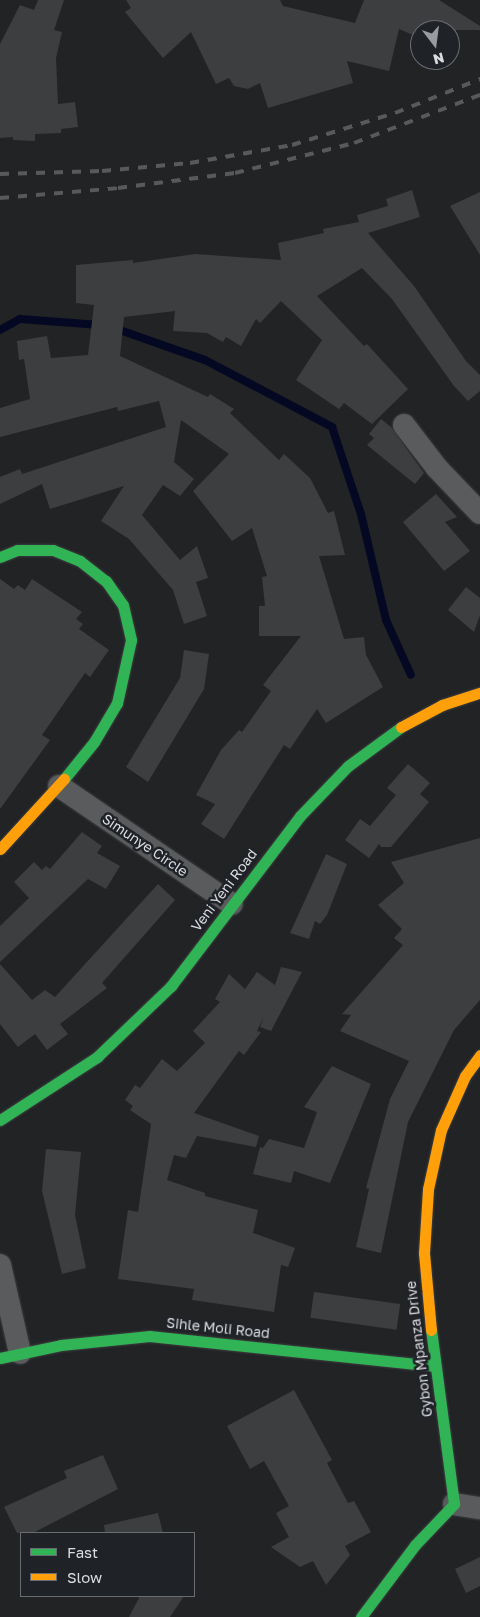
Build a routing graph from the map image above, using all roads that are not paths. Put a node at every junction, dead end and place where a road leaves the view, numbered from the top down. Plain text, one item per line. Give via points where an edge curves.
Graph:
1 (404, 425) dead end
2 (480, 513) edge
3 (0, 557) edge
4 (480, 693) edge
5 (59, 786) junction
6 (0, 849) edge
7 (232, 904) junction
8 (480, 1055) edge
9 (0, 1120) edge
10 (0, 1265) edge
11 (10, 1355) edge
12 (434, 1366) junction
13 (454, 1504) junction
14 (480, 1508) edge
15 (361, 1617) edge

1 - 2 street via 437,468
3 - 5 street via 17,550 53,550 80,561 106,581 123,606 131,640 117,703 94,742
4 - 7 street, Veni Yeni Road via 442,704 394,731 348,766 300,816
5 - 6 street
5 - 7 street, Simunye Circle
7 - 9 street, Veni Yeni Road via 171,986 97,1057
8 - 12 street, Gybon Mpanza Drive via 466,1076 441,1130 428,1189 424,1253
10 - 11 street
11 - 12 street, Sihle Moli Road via 100,1339 150,1336
12 - 13 street, Gybon Mpanza Drive
13 - 14 street
13 - 15 street via 415,1545

